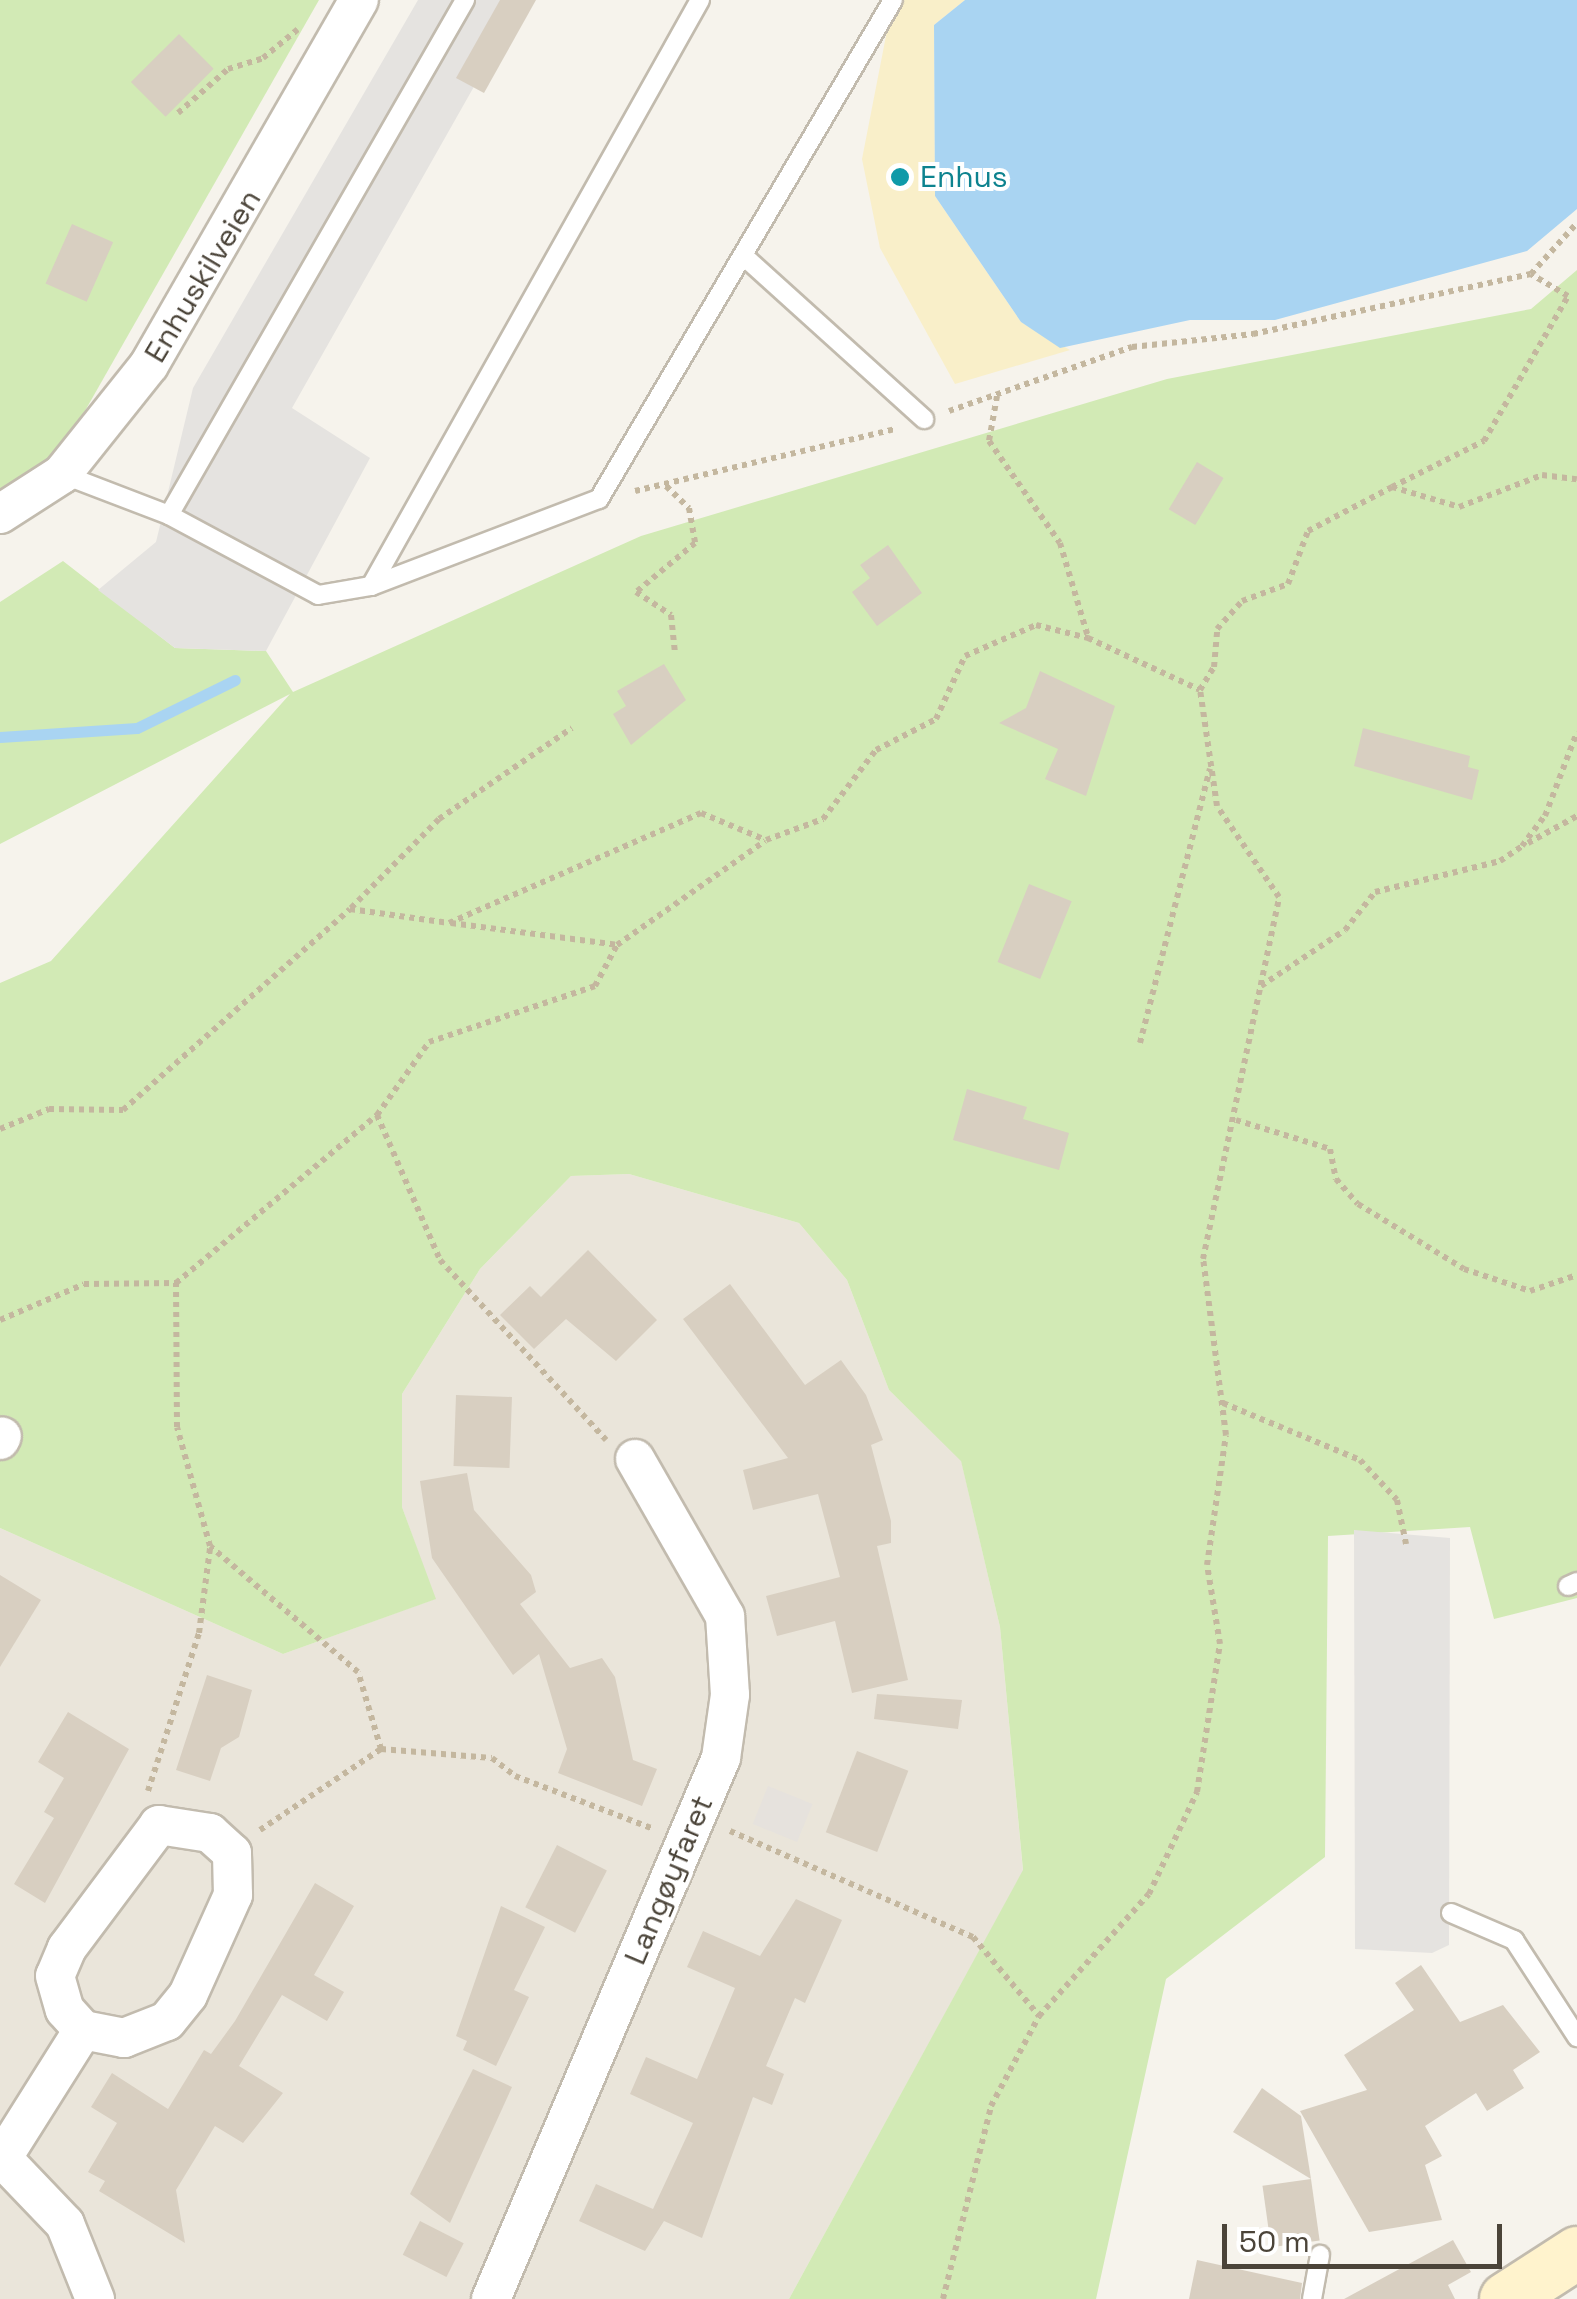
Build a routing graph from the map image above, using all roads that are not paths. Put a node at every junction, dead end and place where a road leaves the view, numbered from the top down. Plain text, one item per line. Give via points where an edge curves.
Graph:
1 (359, 0) edge
2 (465, 0) edge
3 (700, 0) edge
4 (893, 0) edge
5 (746, 258) junction
6 (924, 419) road end
7 (62, 474) junction
8 (0, 514) edge
9 (169, 515) junction
10 (371, 586) junction
11 (636, 1459) road end
12 (1451, 1914) dead end
13 (84, 2030) junction
14 (1577, 2037) edge
15 (1, 2156) edge
16 (1577, 2253) edge
17 (1320, 2256) dead end
18 (95, 2299) edge
19 (491, 2299) edge
20 (1312, 2299) edge
21 (1506, 2299) edge

1 - 7 street, Enhuskilveien via 213,268
2 - 9 lane
3 - 10 lane
4 - 5 lane
5 - 6 lane
5 - 10 lane via 599,499
7 - 8 street, Enhuskilveien
7 - 9 lane
9 - 10 lane via 302,592
11 - 19 street, Langøyfaret via 725,1616 730,1695 720,1758
12 - 14 lane via 1514,1940
13 - 13 street via 124,2038 168,2021 233,1895 232,1854 180,1822 138,1844 55,1976 65,2010
13 - 15 street
15 - 18 street via 65,2224
16 - 21 main road
17 - 20 lane

